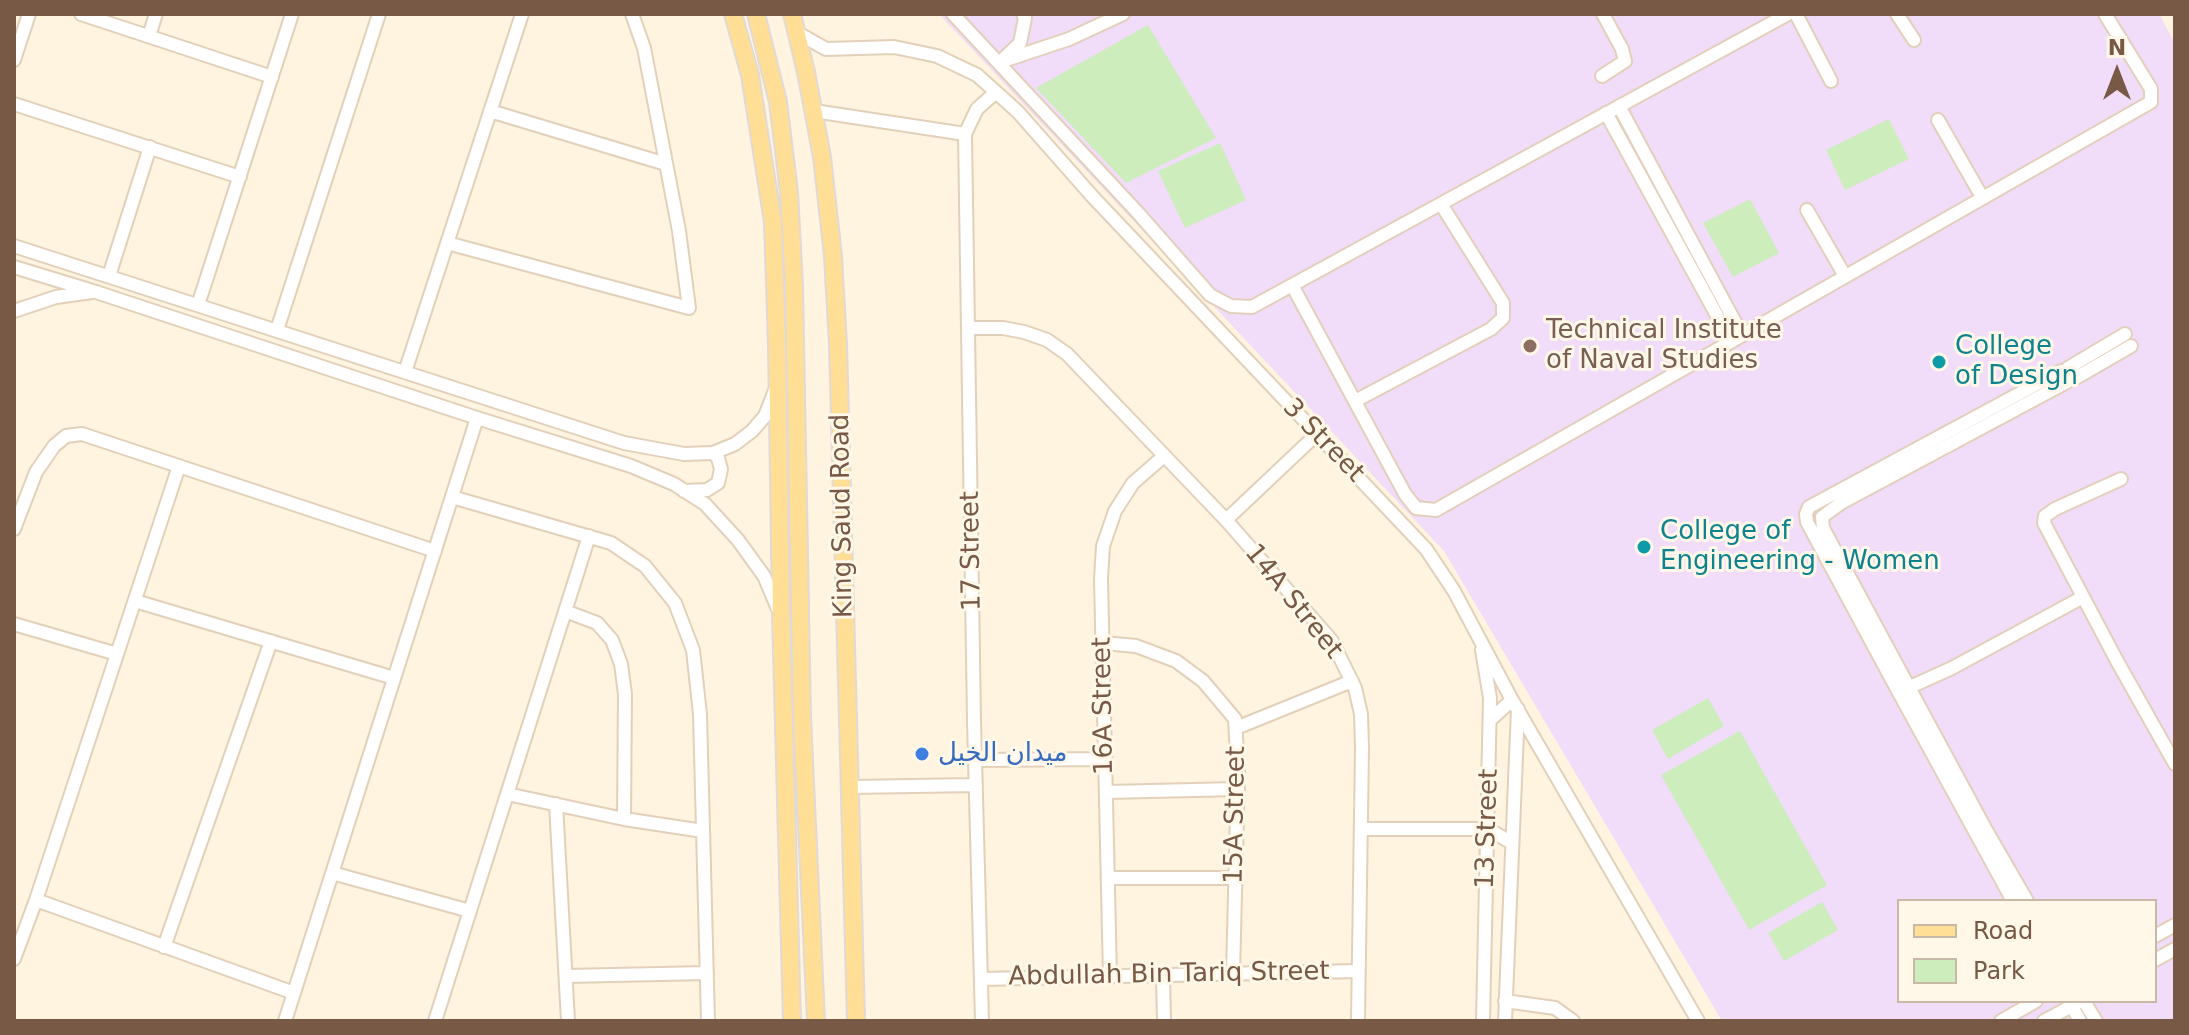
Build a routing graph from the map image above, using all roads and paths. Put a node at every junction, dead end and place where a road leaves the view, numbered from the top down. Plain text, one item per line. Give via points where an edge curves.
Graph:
1 (29, 14) edge
2 (81, 14) edge
3 (156, 14) edge
4 (292, 14) edge
5 (379, 14) edge
6 (522, 14) edge
7 (632, 14) edge
8 (733, 14) edge
9 (756, 14) edge
10 (792, 14) edge
11 (953, 14) edge
12 (1023, 14) edge
13 (1123, 14) edge
14 (1603, 14) edge
15 (1788, 14) edge
16 (1796, 14) edge
17 (1897, 14) edge
18 (2105, 14) edge
19 (796, 32) junction
20 (149, 36) junction
21 (1914, 40) dead end
22 (14, 60) edge
23 (1000, 62) junction
24 (1602, 76) dead end
25 (272, 77) junction
26 (1831, 81) dead end
27 (996, 92) junction
28 (14, 104) edge
29 (1619, 106) junction
30 (490, 111) junction
31 (814, 111) junction
32 (1606, 113) junction
33 (1938, 120) dead end
34 (965, 134) junction
35 (150, 147) junction
36 (666, 164) junction
37 (240, 177) junction
38 (1982, 197) junction
39 (1441, 204) junction
40 (1807, 210) dead end
41 (14, 235) edge
42 (447, 243) junction
43 (19, 248) edge
44 (14, 267) edge
45 (109, 276) junction
46 (1845, 276) junction
47 (1292, 285) junction
48 (96, 292) junction
49 (198, 305) junction
50 (14, 311) edge
51 (968, 328) junction
52 (277, 330) junction
53 (1737, 338) junction
54 (2128, 340) dead end
55 (405, 372) junction
56 (2067, 375) junction
57 (777, 385) junction
58 (1355, 401) junction
59 (477, 418) junction
60 (1317, 434) junction
61 (713, 453) junction
62 (1164, 456) junction
63 (179, 466) junction
64 (2121, 479) dead end
65 (684, 491) junction
66 (452, 497) junction
67 (1806, 514) junction
68 (1822, 517) junction
69 (1226, 520) junction
70 (14, 529) edge
71 (589, 536) junction
72 (435, 551) junction
73 (2080, 599) junction
74 (135, 601) junction
75 (565, 611) junction
76 (781, 614) junction
77 (14, 624) edge
78 (1480, 639) junction
79 (271, 641) junction
80 (1103, 643) junction
81 (117, 654) junction
82 (394, 678) junction
83 (1352, 681) junction
84 (1909, 694) junction
85 (1515, 704) junction
86 (1490, 720) junction
87 (1236, 728) junction
88 (1106, 759) junction
89 (975, 760) junction
90 (2175, 764) edge
91 (976, 785) junction
92 (850, 787) junction
93 (1238, 789) junction
94 (1106, 792) junction
95 (507, 794) junction
96 (556, 804) junction
97 (624, 819) junction
98 (1361, 829) junction
99 (1488, 829) junction
100 (703, 831) junction
101 (1982, 833) junction
102 (1512, 843) junction
103 (332, 873) junction
104 (1108, 878) junction
105 (1235, 878) junction
106 (2012, 899) edge
107 (2026, 899) edge
108 (36, 900) junction
109 (470, 911) junction
110 (2175, 925) edge
111 (2157, 935) edge
112 (164, 947) junction
113 (2175, 949) edge
114 (14, 959) edge
115 (2157, 959) edge
116 (1358, 971) junction
117 (707, 973) junction
118 (1233, 974) junction
119 (566, 976) junction
120 (1163, 976) junction
121 (1110, 977) junction
122 (981, 979) junction
123 (294, 993) junction
124 (1505, 1001) junction
125 (2032, 1003) edge
126 (2074, 1003) edge
127 (2077, 1003) edge
128 (285, 1021) edge
129 (435, 1021) edge
130 (568, 1021) edge
131 (708, 1021) edge
132 (792, 1021) edge
133 (816, 1021) edge
134 (856, 1021) edge
135 (982, 1021) edge
136 (1164, 1021) edge
137 (1358, 1021) edge
138 (1483, 1021) edge
139 (1505, 1021) edge
140 (1573, 1021) edge
141 (1698, 1021) edge
142 (2001, 1021) edge
143 (2044, 1021) edge
144 (2096, 1021) edge

1 - 22 street
2 - 20 street
3 - 20 street
4 - 25 street
5 - 52 street
6 - 30 street
7 - 36 street via 644,48
8 - 57 main road via 750,75 773,222
9 - 133 main road, King Saud Road via 778,102 791,223 802,717
10 - 19 main road, King Saud Road
11 - 23 street
12 - 23 street via 1020,43
13 - 23 street
14 - 24 street via 1625,61
15 - 29 street
16 - 26 street
17 - 21 street
18 - 38 street via 2151,89 2151,102
19 - 27 street, 3 Street via 826,49 894,47 937,56 977,75
19 - 31 main road, King Saud Road
20 - 25 street
23 - 47 street via 1210,295 1231,306 1252,307
25 - 37 street
27 - 34 street via 977,109
27 - 60 street, 3 Street
28 - 35 street
29 - 32 street
29 - 53 street
30 - 36 street
30 - 42 street
31 - 34 street
31 - 92 main road, King Saud Road via 838,344
32 - 39 street
32 - 53 street
33 - 38 street
34 - 51 street, 17 Street
35 - 37 street
35 - 45 street
36 - 42 street via 689,308
37 - 49 street
38 - 46 street
39 - 47 street
39 - 58 street via 1503,303 1503,318
40 - 46 street
41 - 43 street
42 - 55 street
43 - 45 street
44 - 48 street
45 - 49 street
46 - 53 street
47 - 58 street
48 - 50 street via 56,297
48 - 59 street
49 - 52 street
51 - 62 street, 14A Street via 1003,328 1047,340 1067,354
51 - 89 street, 17 Street
52 - 55 street
53 - 58 street via 1436,510 1412,505
54 - 56 street
55 - 61 street via 624,443 684,454
56 - 67 street via 1809,507
56 - 68 street
57 - 61 street via 765,416 752,431
57 - 76 main road
59 - 65 street via 631,466
59 - 66 street
60 - 69 street
60 - 78 street, 3 Street via 1426,549
61 - 65 street via 721,469 718,483 707,490
62 - 69 street, 14A Street
62 - 80 street, 16A Street via 1133,483 1115,511 1103,546
63 - 70 street via 82,434 66,436 36,472
63 - 72 street
63 - 74 street
64 - 73 street via 2045,516
65 - 76 street via 705,504 738,540 764,576
66 - 71 street
66 - 72 street
67 - 68 street
67 - 84 street
68 - 84 street
69 - 83 street, 14A Street via 1332,641
71 - 75 street
71 - 100 street via 611,543 645,566 675,603 693,650
72 - 82 street
73 - 84 street
73 - 90 street
74 - 79 street
74 - 81 street
75 - 95 street
75 - 97 street via 597,623 612,640 621,664
76 - 132 main road
77 - 81 street
78 - 85 street, 3 Street
78 - 86 street, 13 Street
79 - 82 street
79 - 112 street
80 - 87 street, 15A Street via 1136,646 1176,661 1222,702
80 - 88 street, 16A Street
81 - 108 street
82 - 103 street
83 - 87 street
83 - 98 street, 14A Street via 1361,714
84 - 101 street
85 - 86 street
85 - 102 street, 13 Street
85 - 141 street, 3 Street
86 - 99 street, 13 Street
87 - 93 street, 15A Street
88 - 89 street
88 - 94 street, 16A Street
89 - 91 street, 17 Street
91 - 92 street
91 - 122 street, 17 Street
92 - 134 main road, King Saud Road
93 - 94 street
93 - 105 street, 15A Street
94 - 104 street, 16A Street
95 - 96 street
95 - 109 street
96 - 97 street
96 - 119 street
97 - 100 street
98 - 99 street
98 - 116 street, 14A Street
99 - 102 street
99 - 138 street, 13 Street
100 - 117 street
101 - 106 street
101 - 107 street
102 - 124 street, 13 Street
103 - 109 street
103 - 123 street
104 - 105 street
104 - 121 street, 16A Street
105 - 118 street, 15A Street
108 - 112 street
108 - 114 street
109 - 129 street
110 - 111 street
112 - 123 street
113 - 115 street
116 - 118 street, Abdullah Bin Tariq Street
116 - 137 street, 14A Street
117 - 119 street
117 - 131 street
118 - 120 street, Abdullah Bin Tariq Street
119 - 130 street
120 - 121 street, Abdullah Bin Tariq Street
120 - 136 street
121 - 122 street, Abdullah Bin Tariq Street
122 - 135 street, 17 Street
123 - 128 street
124 - 139 street, 13 Street
124 - 140 street via 1555,1008
125 - 142 street
126 - 143 street
127 - 144 street

